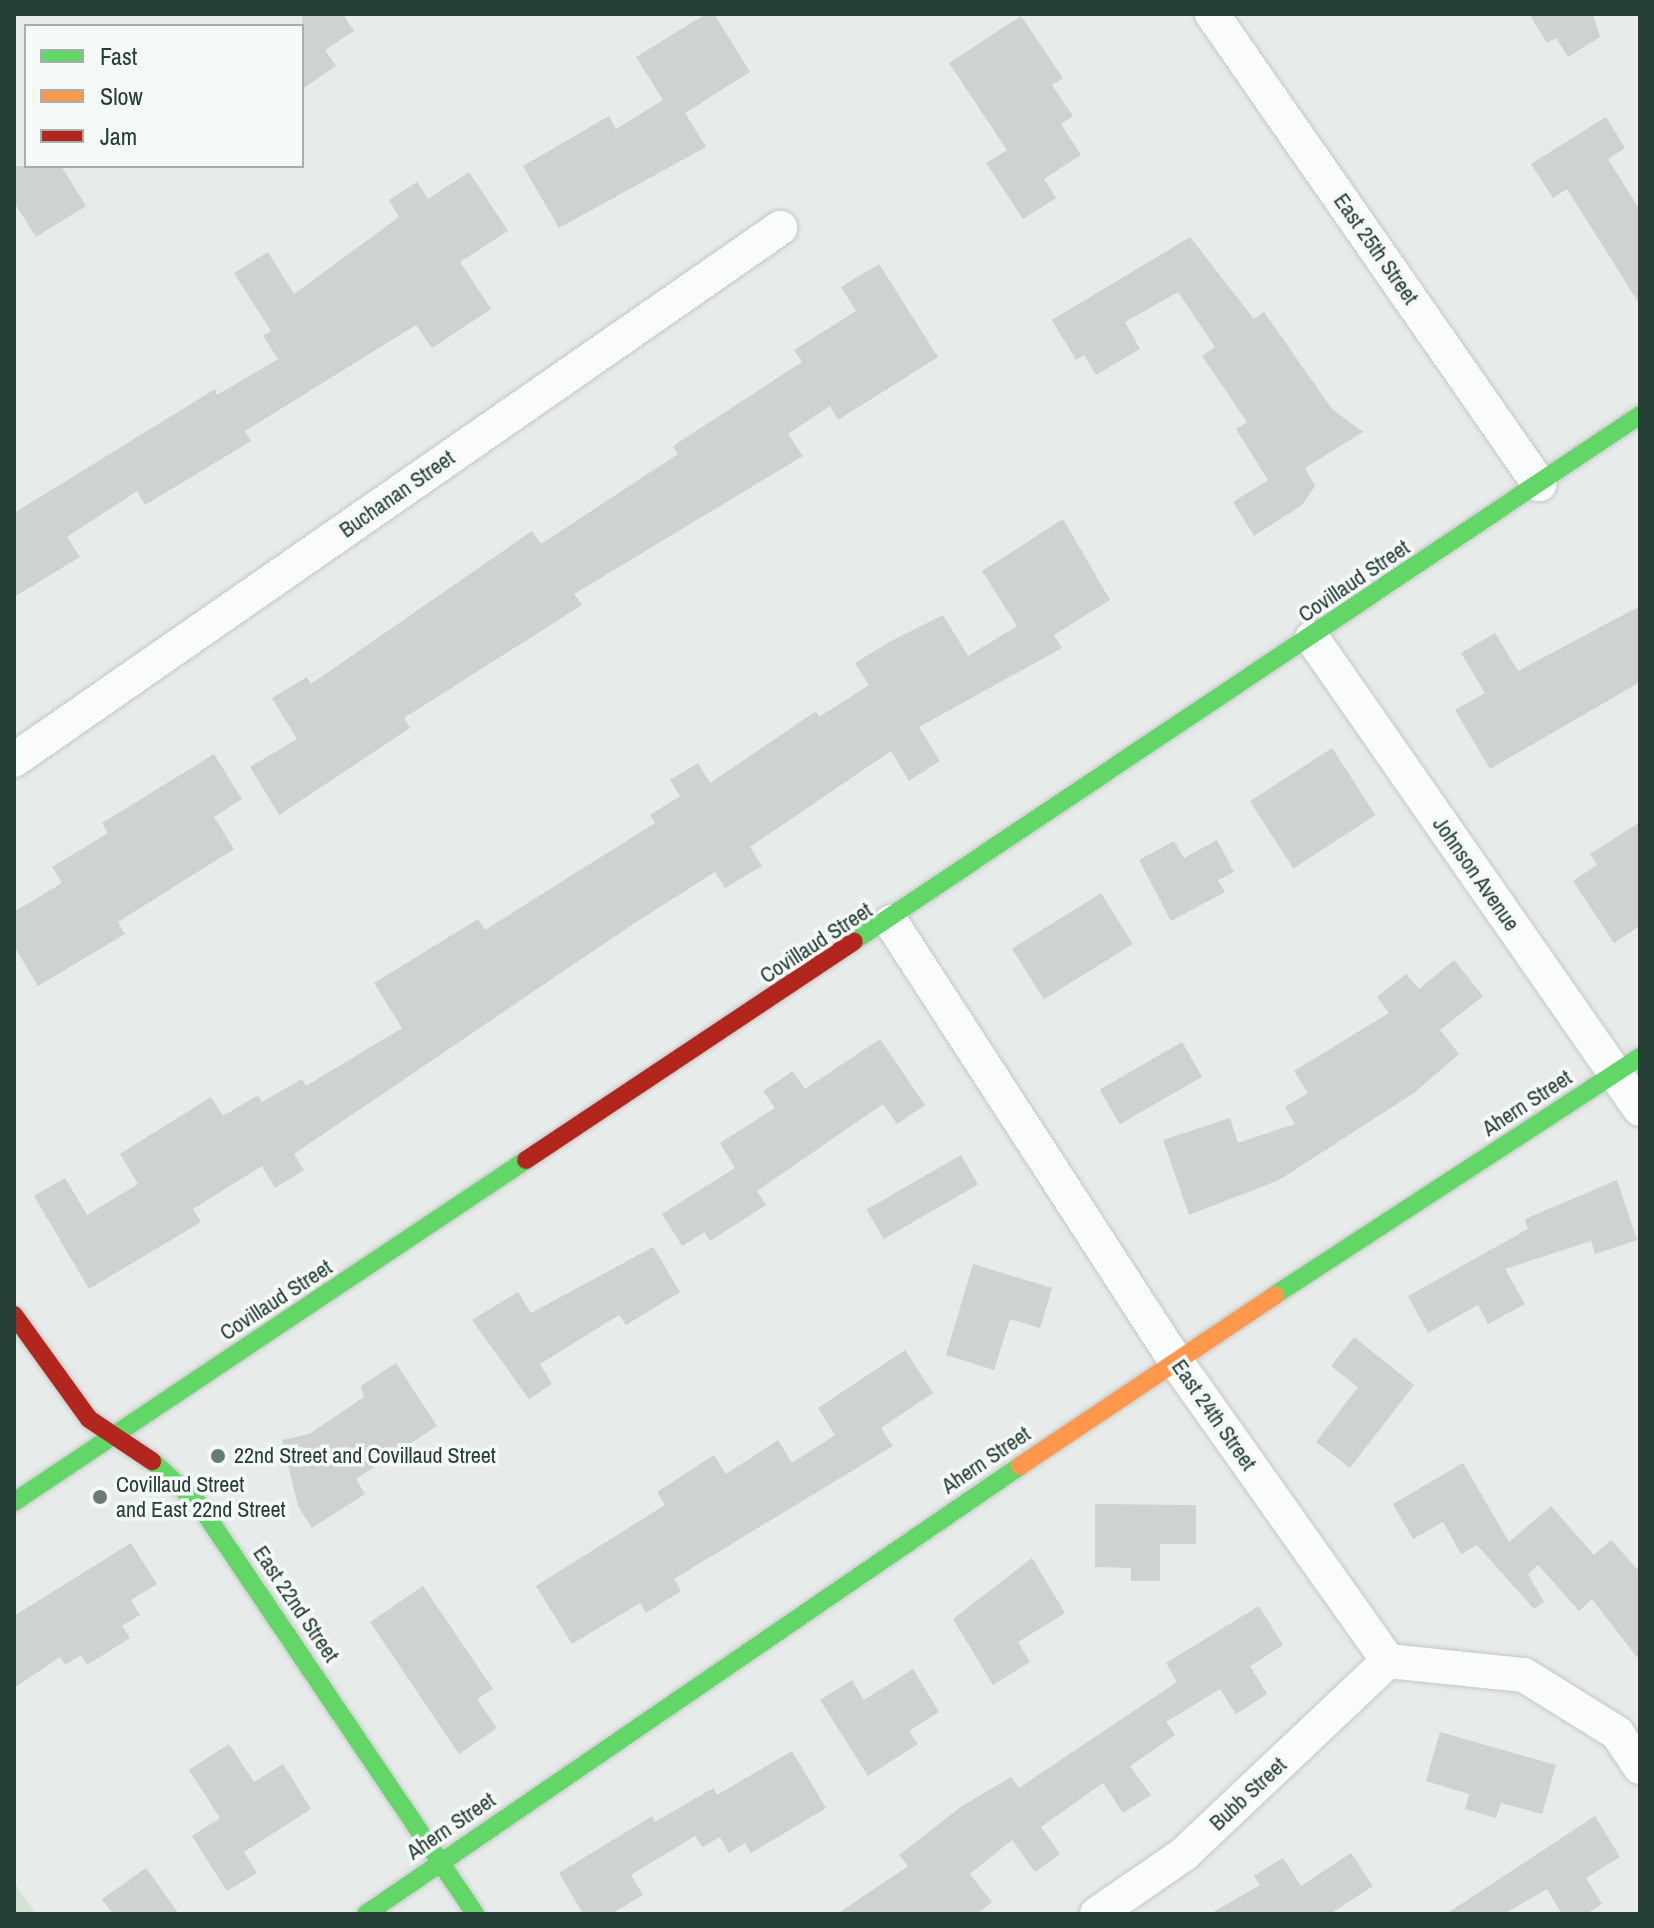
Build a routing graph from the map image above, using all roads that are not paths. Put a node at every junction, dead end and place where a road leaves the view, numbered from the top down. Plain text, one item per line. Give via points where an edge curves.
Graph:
1 (1212, 14) edge
2 (780, 228) dead end
3 (1640, 415) edge
4 (1539, 484) junction
5 (1312, 638) junction
6 (14, 760) edge
7 (891, 922) junction
8 (1628, 1065) edge
9 (1640, 1109) edge
10 (14, 1315) edge
11 (1175, 1360) junction
12 (111, 1438) junction
13 (14, 1502) edge
14 (1388, 1661) junction
15 (1640, 1767) edge
16 (442, 1862) junction
17 (366, 1914) edge
18 (475, 1914) edge
19 (1097, 1914) edge

1 - 4 street, East 25th Street
2 - 6 street, Buchanan Street
3 - 4 street, Covillaud Street
4 - 5 street, Covillaud Street
5 - 7 street, Covillaud Street
5 - 8 street, Johnson Avenue
7 - 11 street, East 24th Street
7 - 12 street, Covillaud Street
8 - 9 street, Johnson Avenue
8 - 11 street, Ahern Street
10 - 12 street, East 22nd Street via 69,1395
11 - 14 street, East 24th Street
11 - 16 street, Ahern Street
12 - 13 street, Covillaud Street
12 - 16 street, East 22nd Street via 174,1476 198,1503
14 - 15 street via 1524,1675 1617,1733
14 - 19 street, Bubb Street via 1184,1854
16 - 17 street, Ahern Street
16 - 18 street, East 22nd Street

